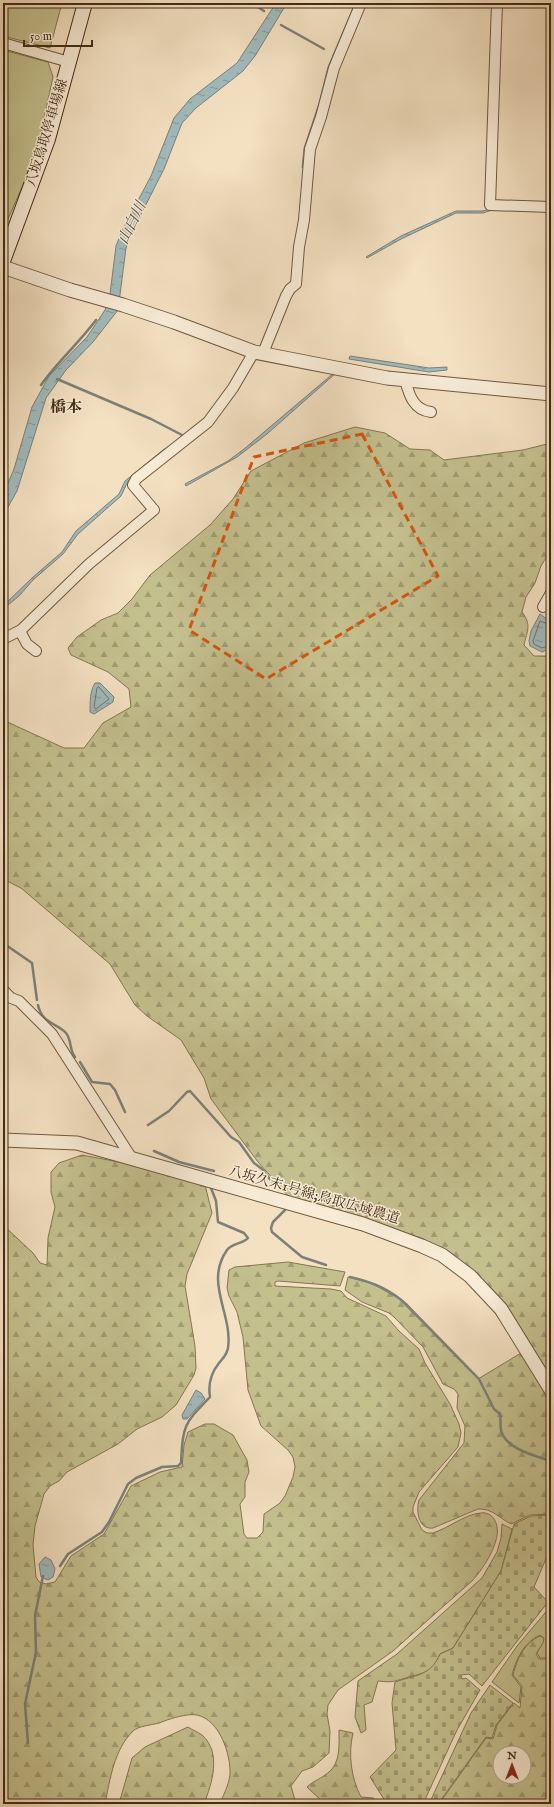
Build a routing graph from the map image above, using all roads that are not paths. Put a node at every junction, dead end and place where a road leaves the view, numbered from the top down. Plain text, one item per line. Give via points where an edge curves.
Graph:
1 (85, 3) edge
2 (362, 3) edge
3 (497, 3) edge
4 (3, 43) edge
5 (69, 62) junction
6 (551, 207) edge
7 (3, 261) edge
8 (3, 267) edge
9 (258, 352) junction
10 (405, 380) junction
11 (551, 394) edge
12 (431, 412) dead end
13 (551, 593) edge
14 (543, 607) dead end
15 (20, 631) junction
16 (3, 639) edge
17 (36, 651) dead end
18 (3, 990) edge
19 (3, 1140) edge
20 (131, 1157) junction
21 (551, 1390) edge

1 - 5 main road, 八坂鳥取停車場線
2 - 9 street via 334,68 310,150 296,284 286,296
3 - 6 street via 490,205
4 - 5 street
5 - 7 main road, 八坂鳥取停車場線 via 48,139
8 - 9 street
9 - 10 street
9 - 15 street via 208,422 136,479 134,484 154,510 89,564
10 - 11 street
10 - 12 street via 409,398 421,409
13 - 14 street
15 - 16 street
15 - 17 street via 27,644
18 - 20 street via 19,1001 52,1034
19 - 20 street, 八坂久末1号線;鳥取広域農道 via 77,1143
20 - 21 street, 八坂久末1号線;鳥取広域農道 via 362,1224 442,1255 470,1276 501,1309

